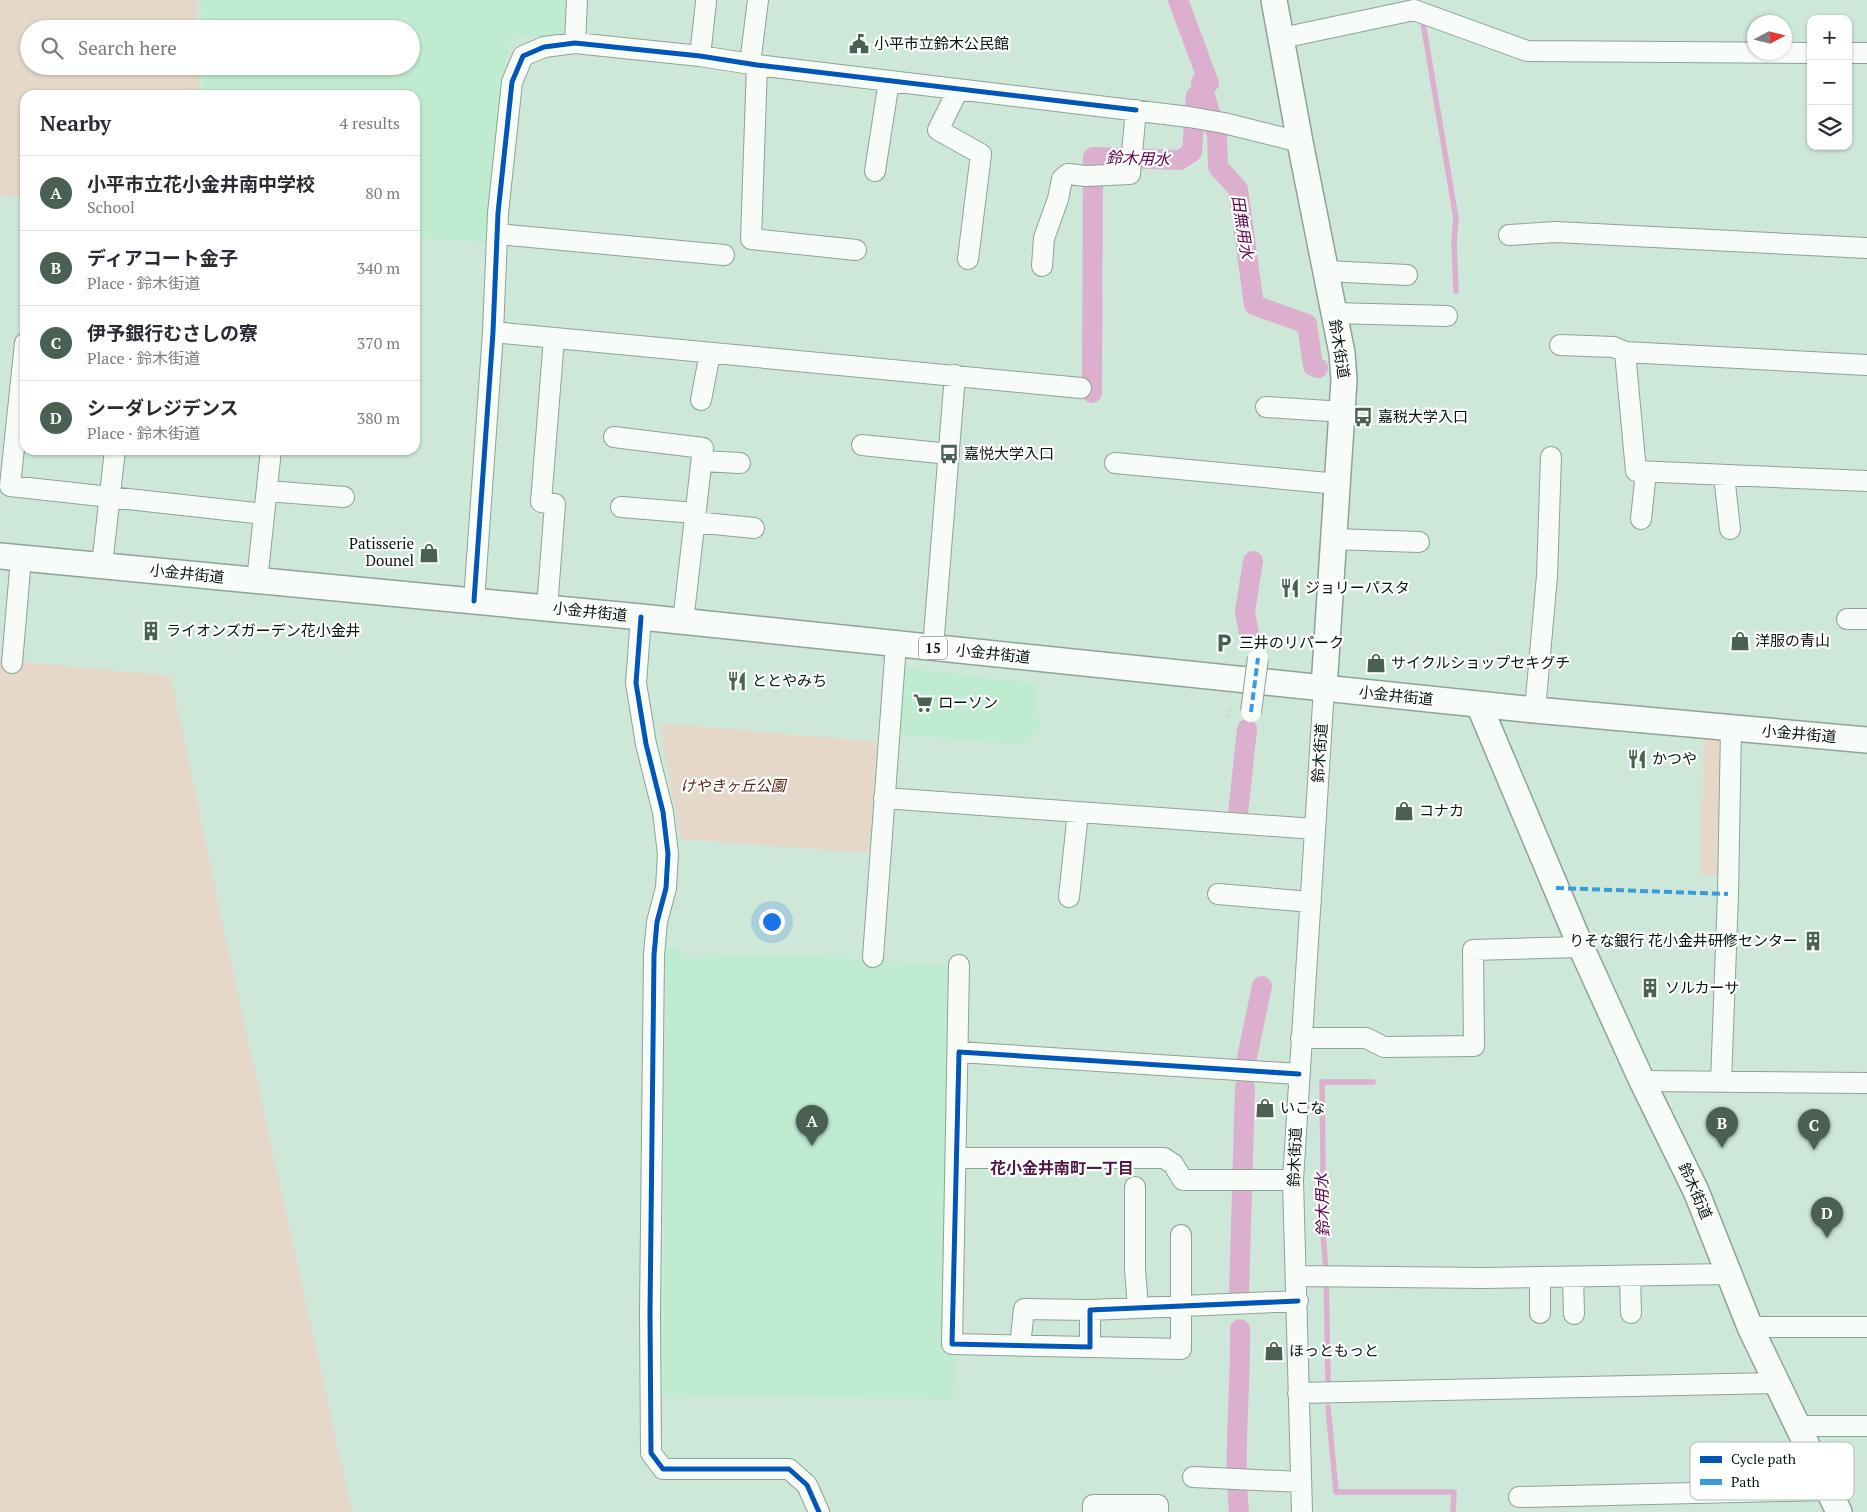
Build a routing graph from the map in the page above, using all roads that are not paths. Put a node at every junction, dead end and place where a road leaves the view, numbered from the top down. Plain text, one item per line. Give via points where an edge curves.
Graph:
1 (577, 0) edge
2 (758, 0) edge
3 (1274, 0) edge
4 (706, 2) dead end
5 (1282, 38) junction
6 (574, 43) junction
7 (1807, 53) edge
8 (1852, 53) edge
9 (1867, 54) edge
10 (700, 56) junction
11 (753, 64) junction
12 (889, 81) junction
13 (958, 90) junction
14 (1136, 110) junction
15 (1300, 142) junction
16 (875, 171) dead end
17 (497, 234) junction
18 (1509, 235) dead end
19 (1867, 248) edge
20 (856, 250) dead end
21 (724, 255) dead end
22 (968, 259) dead end
23 (1042, 266) dead end
24 (1325, 271) junction
25 (1407, 275) dead end
26 (1333, 313) junction
27 (1447, 316) dead end
28 (494, 332) junction
29 (554, 338) junction
30 (1560, 346) dead end
31 (1626, 352) junction
32 (710, 354) junction
33 (1867, 365) edge
34 (955, 375) junction
35 (1081, 388) dead end
36 (20, 391) edge
37 (702, 400) dead end
38 (1266, 407) dead end
39 (1344, 412) junction
40 (614, 438) dead end
41 (862, 445) dead end
42 (949, 454) junction
43 (114, 455) edge
44 (271, 455) edge
45 (1551, 457) dead end
46 (702, 461) junction
47 (740, 464) dead end
48 (1115, 464) dead end
49 (1646, 472) junction
50 (1724, 475) junction
51 (1867, 481) edge
52 (1338, 484) junction
53 (267, 491) junction
54 (344, 497) dead end
55 (109, 498) junction
56 (621, 507) dead end
57 (264, 514) junction
58 (695, 518) junction
59 (1641, 519) dead end
60 (754, 528) dead end
61 (1730, 529) dead end
62 (1333, 539) junction
63 (1419, 542) dead end
64 (10, 557) edge
65 (102, 565) junction
66 (256, 581) junction
67 (474, 601) junction
68 (547, 608) junction
69 (641, 617) junction
70 (683, 622) junction
71 (896, 644) junction
72 (933, 648) junction
73 (1258, 658) dead end
74 (12, 663) dead end
75 (1324, 688) junction
76 (1479, 705) junction
77 (1535, 710) junction
78 (1251, 712) dead end
79 (1731, 728) junction
80 (1867, 740) edge
81 (884, 798) junction
82 (1078, 812) junction
83 (1315, 829) junction
84 (1218, 894) dead end
85 (1069, 897) dead end
86 (1311, 902) junction
87 (1581, 948) junction
88 (873, 957) dead end
89 (959, 965) dead end
90 (1301, 1038) junction
91 (959, 1052) junction
92 (1299, 1074) junction
93 (1642, 1081) junction
94 (1721, 1082) junction
95 (1867, 1083) edge
96 (957, 1158) junction
97 (1293, 1180) junction
98 (1135, 1187) dead end
99 (1181, 1235) dead end
100 (1730, 1274) junction
101 (1297, 1276) junction
102 (1630, 1276) junction
103 (1540, 1277) junction
104 (1573, 1277) junction
105 (1298, 1301) junction
106 (1181, 1306) junction
107 (1138, 1308) junction
108 (1090, 1310) junction
109 (1540, 1312) dead end
110 (1631, 1313) dead end
111 (1574, 1314) dead end
112 (1867, 1326) edge
113 (1750, 1327) junction
114 (1020, 1346) junction
115 (1090, 1347) junction
116 (1776, 1383) junction
117 (1298, 1393) junction
118 (1796, 1426) junction
119 (1867, 1426) edge
120 (1804, 1442) edge
121 (1193, 1477) dead end
122 (1301, 1482) junction
123 (1519, 1498) dead end
124 (1690, 1500) edge
125 (1728, 1500) edge
126 (1833, 1501) edge
127 (819, 1512) edge
128 (1093, 1512) edge
129 (1158, 1512) edge
130 (1302, 1512) edge

1 - 6 street
2 - 11 street
3 - 5 main road, 鈴木街道
4 - 10 street
5 - 7 street via 1414,10 1527,51
5 - 15 main road, 鈴木街道
6 - 10 street
6 - 17 street via 544,47 523,56 512,82
8 - 9 street
10 - 11 street
11 - 12 street
11 - 20 street via 751,239
12 - 13 street
12 - 16 street
13 - 14 street
13 - 22 street via 938,130 981,154
14 - 15 street via 1224,123
14 - 23 street via 1130,174 1068,174 1062,179 1044,238
15 - 24 main road, 鈴木街道
17 - 21 street
17 - 28 street
18 - 19 street via 1556,232
24 - 25 street
24 - 26 main road, 鈴木街道
26 - 27 street
26 - 39 main road, 鈴木街道 via 1342,353
28 - 29 street
28 - 67 street
29 - 32 street
29 - 68 street via 541,502 555,504
30 - 31 street via 1614,347
31 - 33 street
31 - 49 street via 1636,472
32 - 34 street
32 - 37 street
34 - 35 street
34 - 42 street
36 - 55 street via 10,486
38 - 39 street
39 - 52 main road, 鈴木街道
40 - 46 street via 702,448
41 - 42 street
42 - 72 street
43 - 55 street
44 - 53 street
45 - 77 street via 1547,576
46 - 47 street
46 - 58 street
48 - 52 street
49 - 50 street
49 - 59 street
50 - 51 street
50 - 61 street
52 - 62 main road, 鈴木街道
53 - 54 street
53 - 57 street
55 - 57 street
55 - 65 street
56 - 58 street
57 - 66 street
58 - 60 street
58 - 70 street
62 - 63 street
62 - 75 main road, 鈴木街道
64 - 65 main road, 小金井街道 / 15
64 - 74 street
65 - 66 main road, 小金井街道 / 15
66 - 67 main road, 小金井街道 / 15
67 - 68 main road, 小金井街道 / 15
68 - 69 main road, 小金井街道 / 15
69 - 70 main road, 小金井街道 / 15
69 - 127 street via 636,683 646,744 663,812 668,854 666,888 657,922 654,955 651,1453 663,1470 790,1469 807,1485
70 - 71 main road, 小金井街道 / 15
71 - 72 main road, 小金井街道 / 15
71 - 81 street
72 - 75 main road, 小金井街道 / 15
73 - 78 street, bridge
75 - 76 main road, 小金井街道 / 15
75 - 83 street, 鈴木街道
76 - 77 main road, 小金井街道 / 15
76 - 87 main road, 鈴木街道
77 - 79 main road, 小金井街道 / 15
79 - 80 main road, 小金井街道 / 15
79 - 94 street
81 - 82 street
81 - 88 street
82 - 83 street
82 - 85 street
83 - 86 street, 鈴木街道
84 - 86 street
86 - 90 street, 鈴木街道
87 - 90 street via 1473,950 1474,1046 1384,1047 1366,1038
87 - 93 main road, 鈴木街道
89 - 91 street
90 - 92 street, 鈴木街道
91 - 92 street
91 - 96 street
92 - 97 street, 鈴木街道
93 - 94 street
93 - 100 main road, 鈴木街道 via 1696,1190
94 - 95 street
96 - 97 street via 1164,1158 1173,1164 1182,1180
96 - 114 street via 952,1344
97 - 101 street, 鈴木街道
98 - 107 street
99 - 106 street
100 - 102 street
100 - 113 main road, 鈴木街道
101 - 103 street
101 - 105 street, 鈴木街道
102 - 104 street
102 - 110 street
103 - 104 street
103 - 109 street
104 - 111 street
105 - 106 street
105 - 117 street, 鈴木街道
106 - 107 street
106 - 115 street via 1181,1349
107 - 108 street
108 - 114 street via 1024,1309
108 - 115 street
112 - 113 street
113 - 116 main road, 鈴木街道
114 - 115 street
116 - 117 street
116 - 118 main road, 鈴木街道
117 - 122 street, 鈴木街道
118 - 119 street
118 - 120 main road, 鈴木街道
121 - 122 street
122 - 130 street, 鈴木街道
123 - 124 street
125 - 126 street
128 - 129 street via 1093,1505 1158,1505

